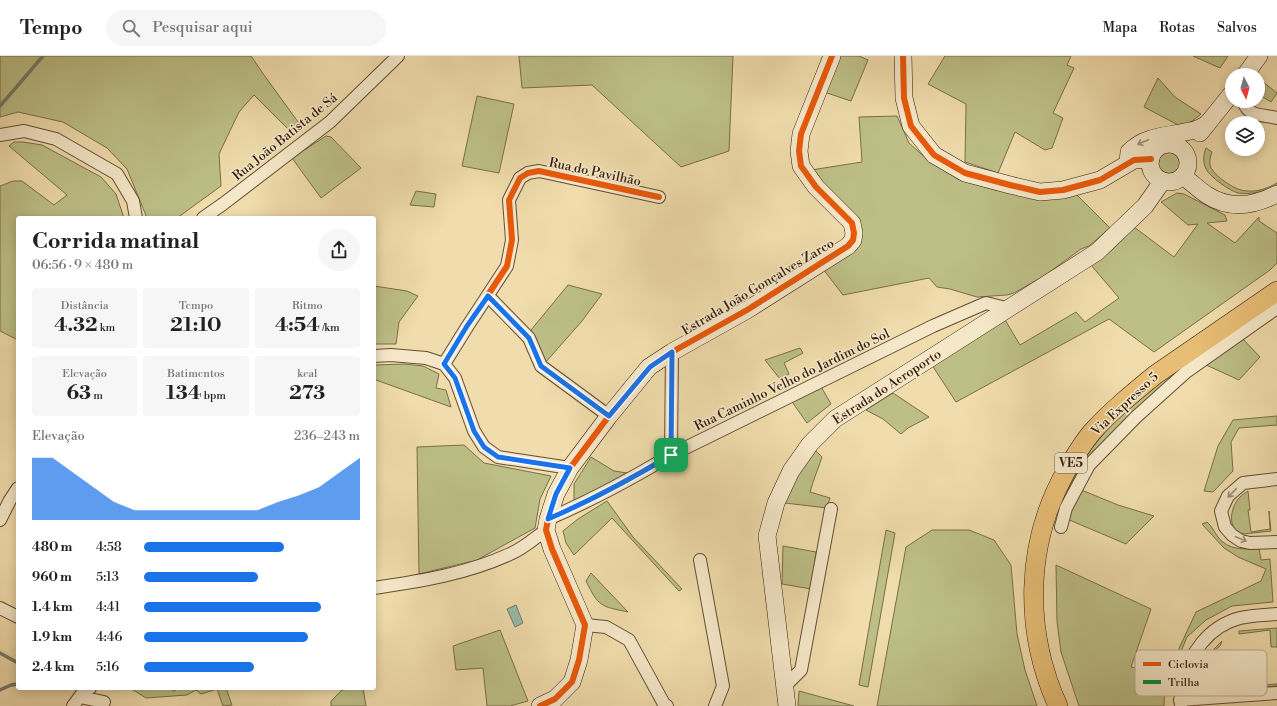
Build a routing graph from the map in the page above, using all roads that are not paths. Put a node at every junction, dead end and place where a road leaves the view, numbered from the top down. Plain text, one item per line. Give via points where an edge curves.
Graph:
1 (398, 56) edge
2 (832, 56) edge
3 (903, 56) edge
4 (1259, 56) edge
5 (1251, 68) edge
6 (1225, 101) edge
7 (1246, 108) edge
8 (1274, 117) edge
9 (1207, 124) junction
10 (0, 135) edge
11 (1182, 149) junction
12 (1151, 159) junction
13 (1128, 162) junction
14 (1183, 176) junction
15 (1161, 180) junction
16 (1277, 194) edge
17 (659, 197) dead end
18 (136, 216) edge
19 (206, 216) edge
20 (1277, 291) edge
21 (488, 296) junction
22 (1277, 308) edge
23 (1010, 309) junction
24 (672, 352) junction
25 (376, 356) edge
26 (444, 364) junction
27 (609, 416) junction
28 (671, 455) junction
29 (570, 468) junction
30 (1277, 479) edge
31 (16, 491) edge
32 (832, 508) dead end
33 (0, 520) edge
34 (547, 525) junction
35 (1061, 527) dead end
36 (1277, 542) edge
37 (700, 560) dead end
38 (376, 588) edge
39 (0, 608) edge
40 (1277, 614) edge
41 (16, 616) edge
42 (585, 625) junction
43 (1196, 650) edge
44 (785, 686) junction
45 (86, 690) edge
46 (1277, 693) edge
47 (1267, 694) edge
48 (1242, 696) edge
49 (76, 701) edge
50 (104, 702) dead end
51 (1181, 703) edge
52 (540, 706) edge
53 (667, 706) edge
54 (716, 706) edge
55 (787, 706) edge
56 (1058, 706) edge

1 - 19 street, Rua João Batista de Sá via 330,122
2 - 24 street, Estrada João Gonçalves Zarco via 801,134 799,150 801,166 816,187 852,223 853,240 848,246 747,310
3 - 13 street via 904,98 911,126 934,155 965,173 1040,192 1062,190 1100,180
4 - 5 street
6 - 9 street
7 - 8 street via 1257,114
9 - 11 street via 1197,138
9 -> 13 street via 1190,131 1142,141 1129,152
10 - 18 street via 24,131 56,139 117,174 133,201
11 - 12 street via 1177,145 1165,144 1155,150
11 - 14 street via 1188,160
12 - 13 street
12 - 15 street via 1152,170
14 - 15 street via 1174,181
14 - 16 street via 1223,204 1243,206 1261,202
15 - 23 street, Estrada do Aeroporto via 1145,206 1097,252
17 - 21 street, Rua do Pavilhão via 539,171 528,173 520,178 509,200 512,240 508,266
20 - 56 main road, Via Expresso 5 / VE5 via 1136,390 1092,433 1062,480 1042,529 1034,580 1034,617 1040,655
21 - 26 street, Rua do Pavilhão
21 - 27 street via 529,338 541,366
22 - 35 street via 1186,372 1130,422 1089,465 1066,508
23 - 28 street, Rua Caminho Velho do Jardim do Sol via 986,303 933,326
23 - 44 street, Estrada do Aeroporto via 834,419 810,444 791,471 776,502 767,536
24 - 27 street, Estrada João Gonçalves Zarco via 650,367
24 - 28 street
25 - 26 street via 426,358
26 - 29 street via 455,378 474,431 484,447 498,457
27 - 29 street, Estrada João Gonçalves Zarco
28 - 34 street, Rua Caminho Velho do Jardim do Sol
29 - 34 street, Estrada João Gonçalves Zarco via 556,494
30 -> 36 street via 1243,483 1228,496 1221,511 1225,527 1241,541
31 - 33 street
32 - 44 street via 801,670
34 - 38 street, Rua Caminho Velho do Jardim do Sol via 512,554 470,570 419,582
34 - 42 street via 552,549
37 - 54 street via 723,686
39 - 41 street
40 - 43 street via 1240,618 1214,631
42 - 52 street via 572,682 555,699
42 - 53 street via 606,627 629,640
44 - 55 street, Estrada do Aeroporto
45 - 49 street
46 - 47 street
48 - 51 street
49 - 50 street

